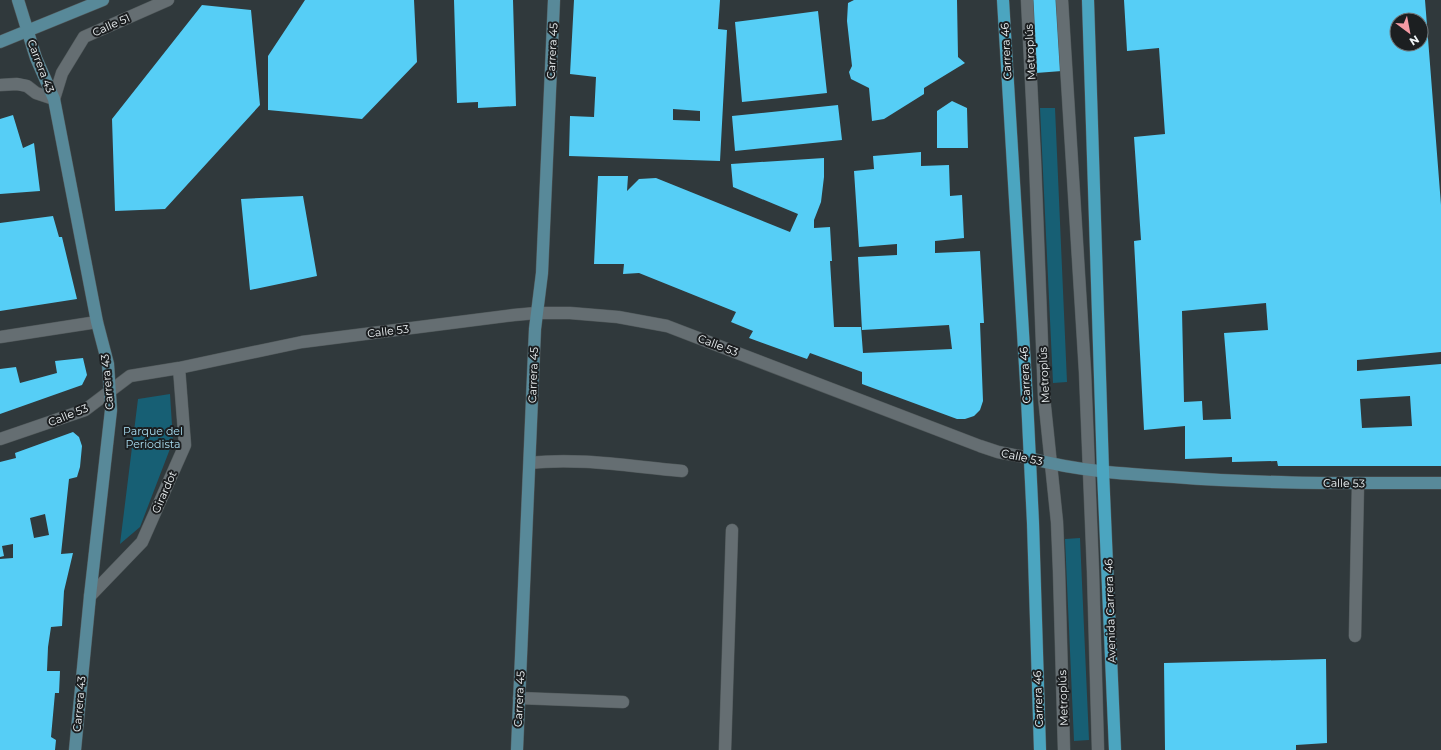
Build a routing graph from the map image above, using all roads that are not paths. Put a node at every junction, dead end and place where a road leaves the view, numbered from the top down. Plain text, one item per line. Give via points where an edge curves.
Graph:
1 (18, 0) edge
2 (103, 0) edge
3 (168, 0) edge
4 (554, 0) edge
5 (1003, 0) edge
6 (1027, 0) edge
7 (1062, 0) edge
8 (1088, 0) edge
9 (28, 30) junction
10 (0, 42) edge
11 (0, 85) edge
12 (54, 99) junction
13 (536, 313) junction
14 (97, 322) junction
15 (0, 337) edge
16 (179, 368) junction
17 (110, 392) junction
18 (0, 439) edge
19 (1030, 458) junction
20 (530, 463) junction
21 (1051, 464) junction
22 (1089, 469) junction
23 (682, 471) dead end
24 (1103, 472) junction
25 (1441, 483) edge
26 (1358, 484) junction
27 (732, 530) dead end
28 (90, 596) junction
29 (1355, 636) dead end
30 (519, 698) junction
31 (623, 702) dead end
32 (75, 750) edge
33 (517, 750) edge
34 (726, 750) edge
35 (1040, 750) edge
36 (1064, 750) edge
37 (1098, 750) edge
38 (1115, 750) edge

1 - 9 street, Carrera 43
2 - 9 street
3 - 12 street, Calle 51 via 84,37 62,73
4 - 13 street, Carrera 45 via 542,273
5 - 19 main road, Carrera 46
6 - 21 street, Metroplús via 1044,397
7 - 22 street
8 - 24 main road
9 - 10 street
9 - 12 street, Carrera 43 via 36,58
11 - 12 street via 27,86 36,94
12 - 14 street, Carrera 43
13 - 16 street, Calle 53 via 302,342
13 - 19 street, Calle 53 via 618,317 667,326 980,446
13 - 20 street, Carrera 45
14 - 15 street
14 - 17 street, Carrera 43 via 108,364
16 - 17 street, Calle 53 via 130,376
16 - 28 street, Girardot via 185,445 142,542
17 - 18 street, Calle 53 via 85,410
17 - 28 street, Carrera 43 via 111,410
19 - 21 street, Calle 53
19 - 35 main road, Carrera 46
20 - 23 street via 571,461
20 - 30 street, Carrera 45
21 - 22 street, Calle 53
21 - 36 street, Metroplús via 1057,522
22 - 24 street, Calle 53
22 - 37 street
24 - 26 street, Calle 53 via 1197,480
24 - 38 main road, Avenida Carrera 46
25 - 26 street, Calle 53
26 - 29 street
27 - 34 street
28 - 32 street, Carrera 43
30 - 31 street
30 - 33 street, Carrera 45

